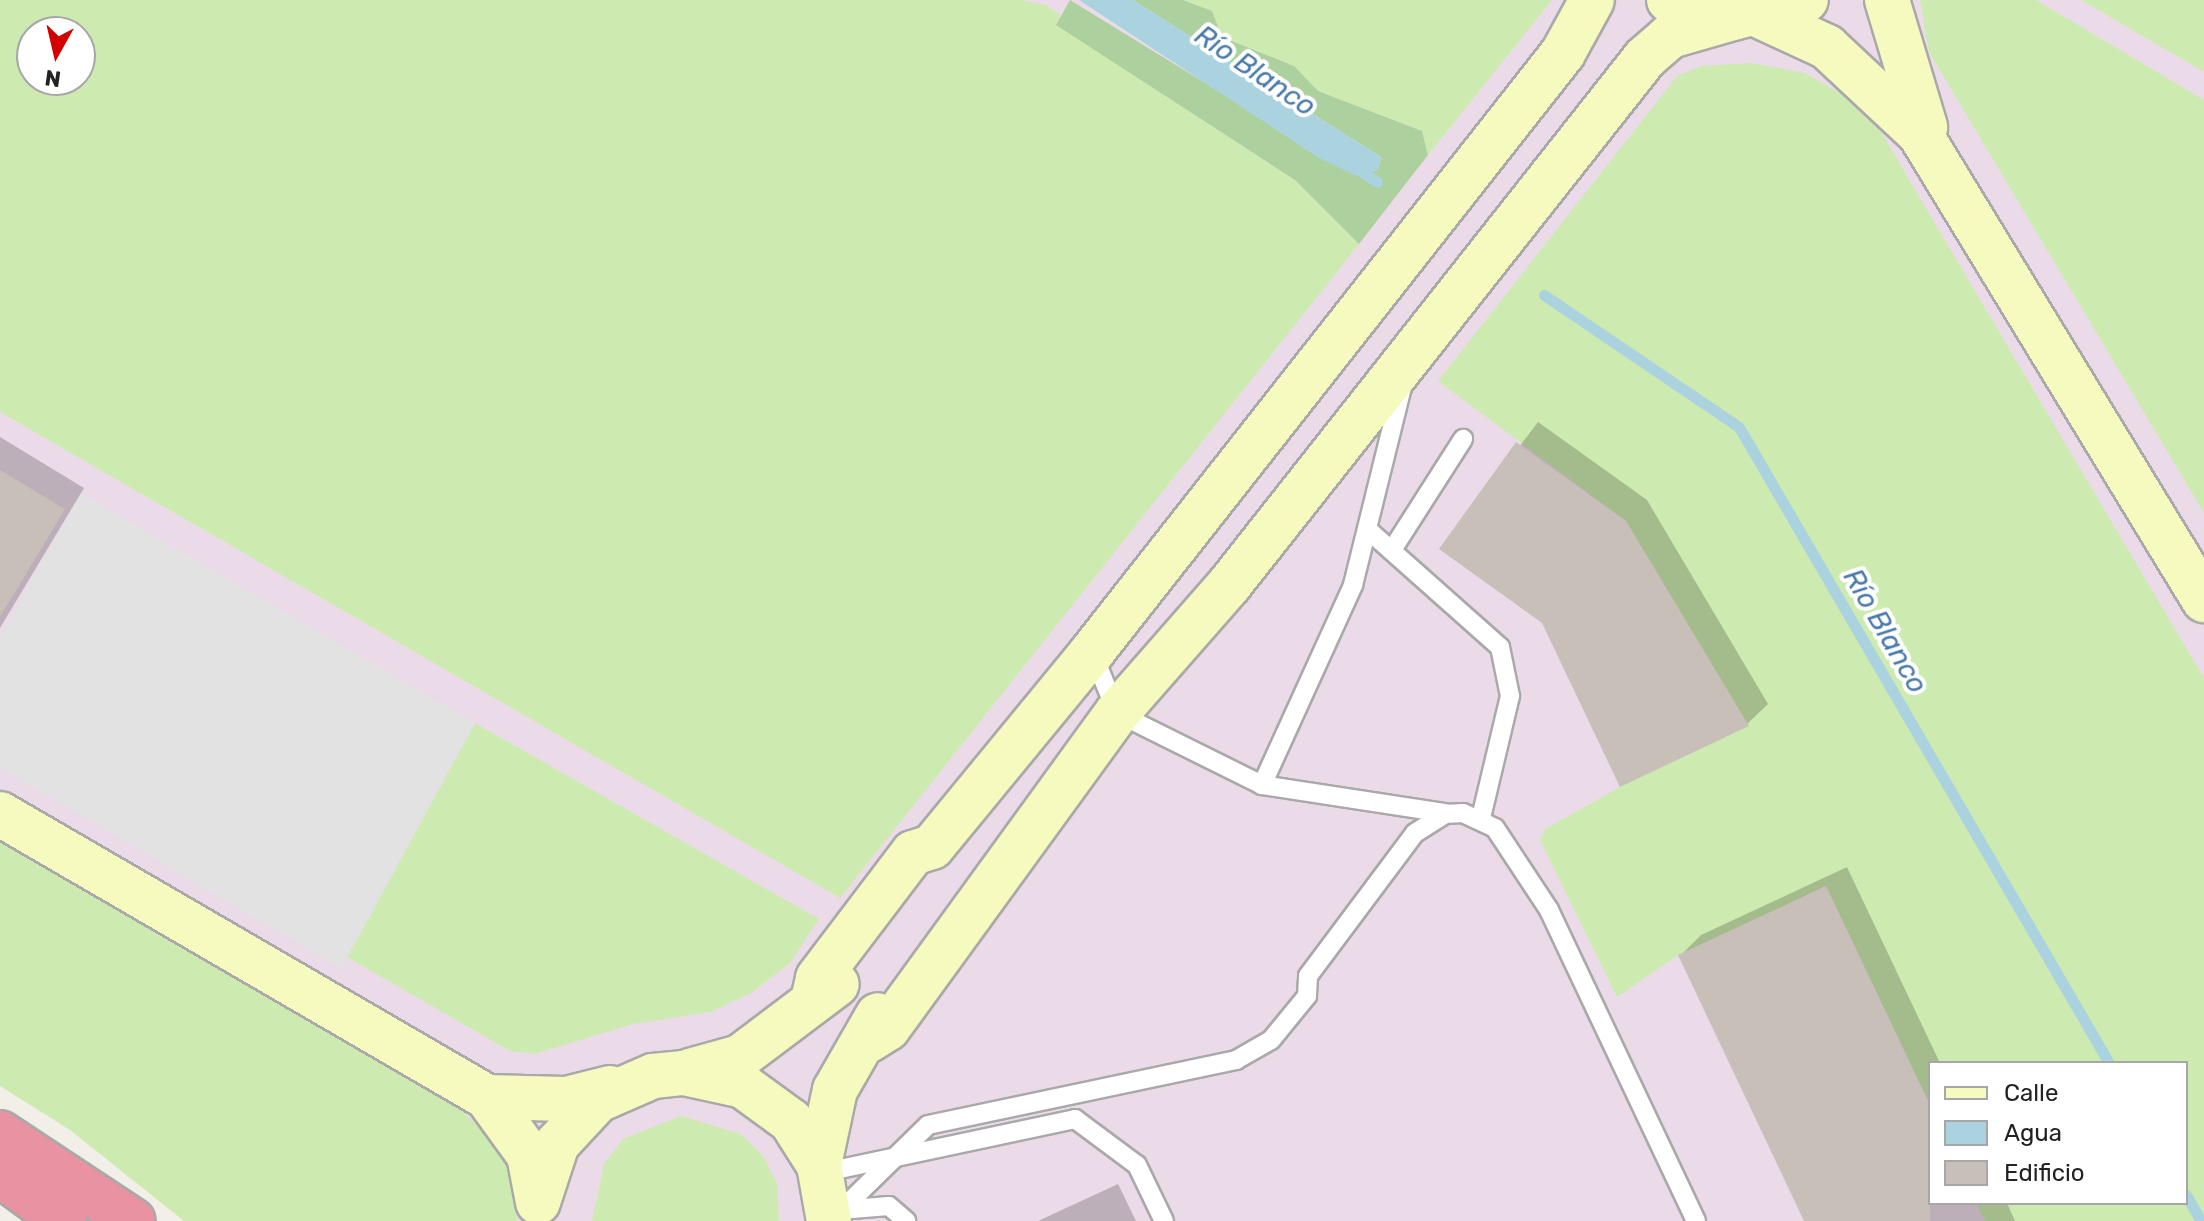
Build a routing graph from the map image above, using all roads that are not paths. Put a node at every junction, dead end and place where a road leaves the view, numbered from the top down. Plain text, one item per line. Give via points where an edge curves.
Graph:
1 (1592, 0) edge
2 (1669, 0) edge
3 (1806, 0) edge
4 (1887, 0) edge
5 (1747, 17) junction
6 (1936, 155) junction
7 (1409, 357) junction
8 (1463, 439) dead end
9 (1193, 519) junction
10 (1367, 529) junction
11 (1392, 550) junction
12 (1229, 585) junction
13 (2204, 600) edge
14 (1092, 652) junction
15 (1117, 713) junction
16 (1262, 785) junction
17 (0, 814) edge
18 (1445, 814) junction
19 (1481, 818) junction
20 (684, 1073) junction
21 (624, 1085) junction
22 (487, 1097) junction
23 (0, 1133) edge
24 (884, 1164) junction
25 (0, 1174) edge
26 (827, 1198) edge
27 (538, 1211) edge
28 (64, 1221) edge
29 (133, 1221) edge
30 (906, 1221) edge
31 (1164, 1221) edge
32 (1696, 1221) edge

1 - 9 street via 1563,53
2 - 5 street
3 - 5 street
4 - 6 street
5 - 6 street via 1827,47 1866,76
5 - 7 street via 1670,36 1645,58
6 - 13 street
7 - 10 lane
7 - 12 street
8 - 11 lane
9 - 12 street
9 - 14 street
10 - 11 lane
10 - 16 lane via 1335,633
11 - 19 lane via 1484,627 1509,671
12 - 15 street
14 - 15 lane
14 - 20 street via 932,847 933,863 833,989 814,996 773,1038 740,1057
15 - 16 lane
15 - 26 street via 981,898 976,916 888,1028 869,1040 835,1090
16 - 18 lane
17 - 22 street
18 - 19 lane
18 - 24 lane via 1415,833 1308,976 1307,996 1271,1040 1236,1060 965,1113 928,1125
19 - 32 lane via 1549,910
20 - 21 street
20 - 26 street via 714,1076 769,1101
21 - 22 street via 566,1099
21 - 27 street via 598,1100 557,1144
22 - 27 street via 529,1155
23 - 29 highway
24 - 26 lane
24 - 26 lane
24 - 31 lane via 1075,1119 1137,1165
25 - 28 highway
26 - 30 lane via 889,1206

